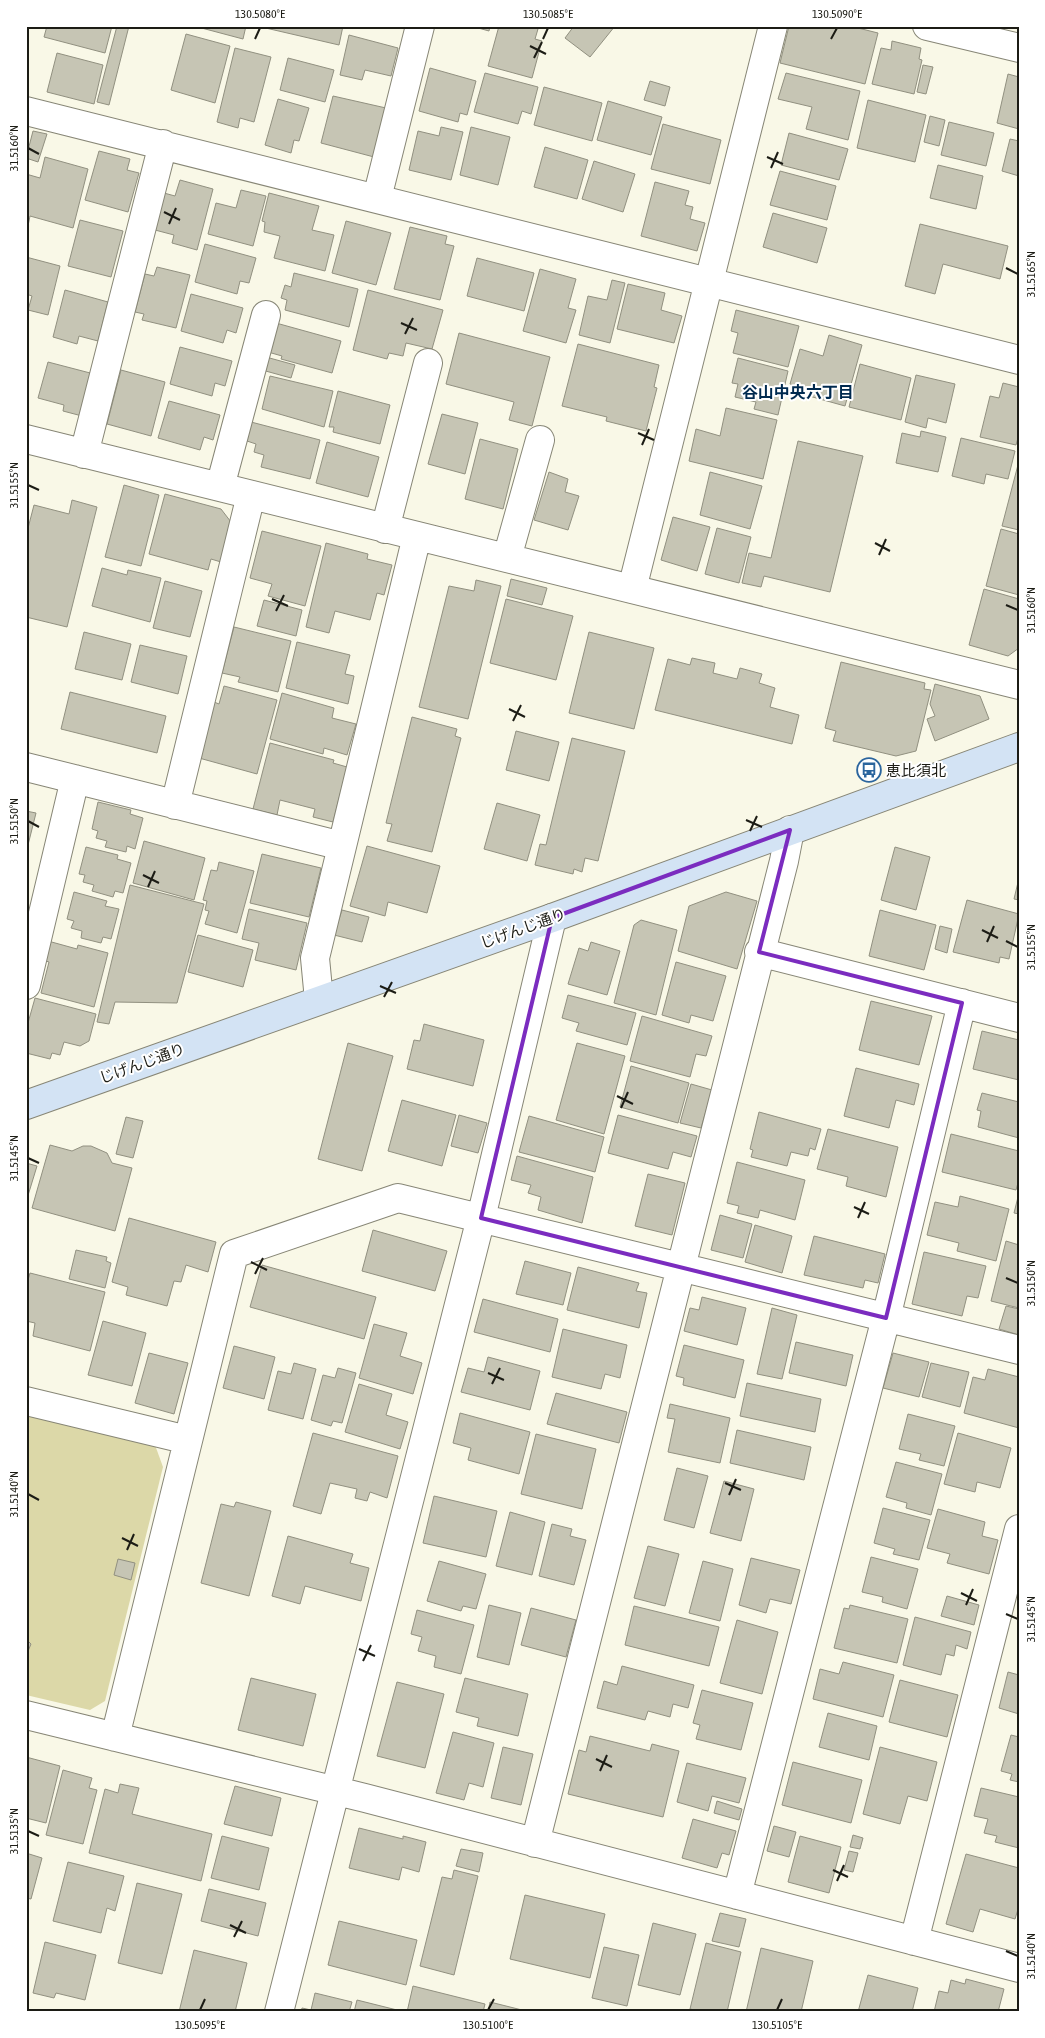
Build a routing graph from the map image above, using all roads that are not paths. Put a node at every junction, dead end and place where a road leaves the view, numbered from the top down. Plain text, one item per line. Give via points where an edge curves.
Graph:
1 (420, 26) edge
2 (773, 26) edge
3 (927, 26) edge
4 (972, 32) edge
5 (1019, 48) edge
6 (26, 111) edge
7 (163, 144) junction
8 (377, 198) junction
9 (709, 281) junction
10 (266, 315) dead end
11 (1019, 360) edge
12 (428, 363) dead end
13 (26, 439) edge
14 (540, 440) dead end
15 (84, 454) junction
16 (220, 487) junction
17 (251, 495) junction
18 (385, 529) junction
19 (417, 536) junction
20 (507, 558) junction
21 (632, 589) junction
22 (1019, 685) edge
23 (1019, 747) edge
24 (26, 767) edge
25 (75, 779) junction
26 (175, 805) junction
27 (790, 830) junction
28 (342, 846) junction
29 (552, 918) junction
30 (759, 952) junction
31 (26, 985) edge
32 (319, 1000) junction
33 (962, 1003) junction
34 (1019, 1018) edge
35 (26, 1105) edge
36 (481, 1218) junction
37 (681, 1268) junction
38 (886, 1318) junction
39 (1019, 1350) edge
40 (26, 1401) edge
41 (188, 1440) junction
42 (1019, 1529) edge
43 (26, 1715) edge
44 (115, 1737) junction
45 (334, 1791) junction
46 (535, 1843) junction
47 (737, 1895) junction
48 (914, 1941) junction
49 (1019, 1968) edge
50 (279, 2012) edge

1 - 8 street
2 - 9 street
3 - 4 street
4 - 5 street
6 - 7 street
7 - 8 street
7 - 15 street
8 - 9 street
9 - 11 street
9 - 21 street
10 - 16 street
12 - 18 street
13 - 15 street
14 - 20 street
15 - 16 street
16 - 17 street
17 - 18 street
17 - 26 street
18 - 19 street
19 - 20 street
19 - 28 street
20 - 21 street
21 - 22 street
23 - 27 street, じげんじ通り
24 - 25 street
25 - 26 street
25 - 31 street
26 - 28 street
27 - 29 street, じげんじ通り
27 - 30 street
28 - 32 street via 316,958
29 - 32 street, じげんじ通り
29 - 36 street
30 - 33 street
30 - 37 street
32 - 35 street, じげんじ通り
33 - 34 street
33 - 38 street
36 - 37 street
36 - 41 street via 398,1198 234,1254
36 - 45 street
37 - 38 street
37 - 46 street
38 - 39 street
38 - 47 street
40 - 41 street
41 - 44 street
42 - 48 street
43 - 44 street
44 - 45 street
45 - 46 street
45 - 50 street
46 - 47 street
47 - 48 street
48 - 49 street

